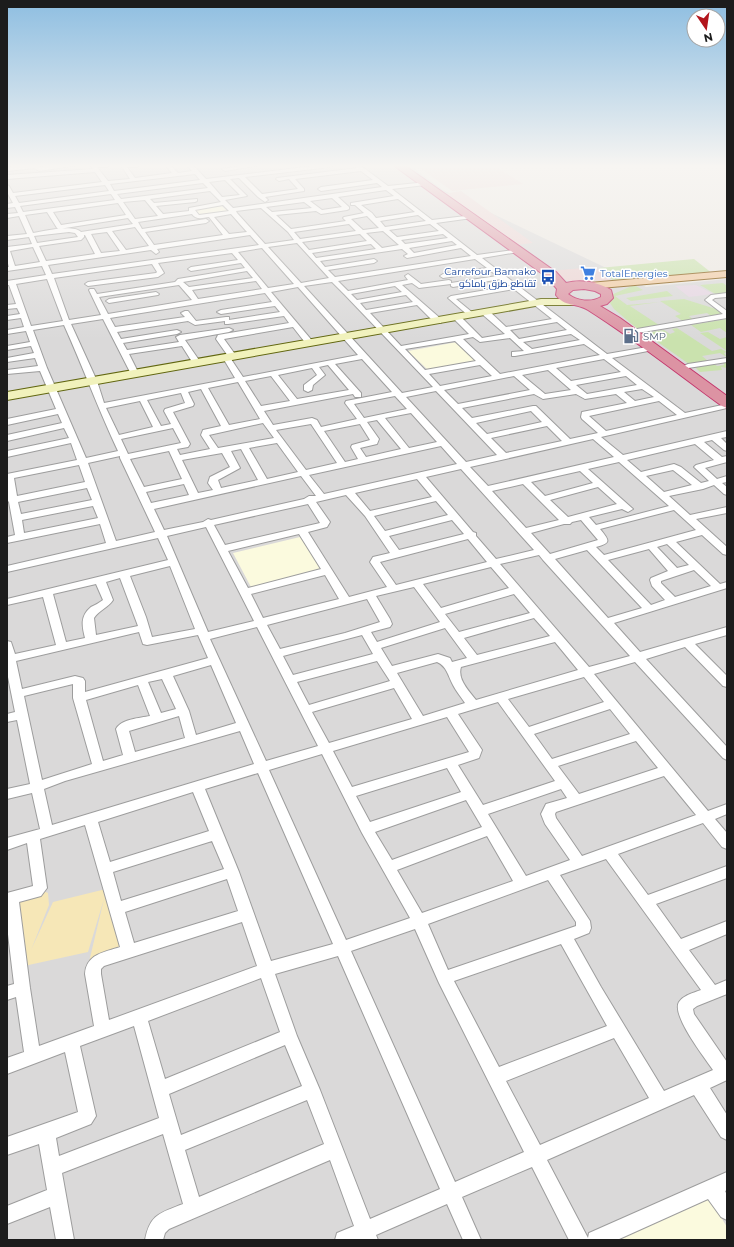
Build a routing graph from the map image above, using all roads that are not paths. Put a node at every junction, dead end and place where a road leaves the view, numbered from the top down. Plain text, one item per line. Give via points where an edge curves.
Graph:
1 (24, 223) edge
2 (57, 223) edge
3 (80, 223) edge
4 (136, 223) joint
5 (138, 223) edge
6 (189, 223) edge
7 (190, 223) edge
8 (216, 223) edge
9 (243, 223) edge
10 (282, 223) edge
11 (308, 223) edge
12 (352, 223) edge
13 (380, 223) edge
14 (424, 223) edge
15 (433, 223) edge
16 (482, 223) edge
17 (168, 226) junction
18 (60, 229) junction
19 (195, 229) dead end
20 (386, 229) junction
21 (108, 230) junction
22 (290, 231) junction
23 (87, 232) junction
24 (172, 232) dead end
25 (362, 232) junction
26 (444, 232) junction
27 (252, 233) junction
28 (80, 234) junction
29 (200, 234) dead end
30 (228, 237) junction
31 (7, 238) edge
32 (397, 239) junction
33 (454, 239) junction
34 (33, 240) junction
35 (205, 240) junction
36 (300, 241) junction
37 (373, 242) junction
38 (357, 244) junction
39 (264, 246) junction
40 (404, 246) junction
41 (464, 246) junction
42 (154, 248) junction
43 (70, 249) junction
44 (7, 250) edge
45 (234, 250) junction
46 (381, 250) junction
47 (518, 250) junction
48 (124, 252) junction
49 (307, 252) junction
50 (365, 252) junction
51 (99, 255) junction
52 (413, 255) junction
53 (477, 257) junction
54 (183, 258) junction
55 (315, 260) junction
56 (162, 261) junction
57 (243, 261) junction
58 (374, 261) junction
59 (154, 262) junction
60 (44, 263) junction
61 (429, 265) junction
62 (416, 267) junction
63 (10, 268) edge
64 (191, 269) junction
65 (250, 269) junction
66 (324, 269) junction
67 (400, 269) junction
68 (492, 269) junction
69 (83, 272) junction
70 (384, 272) junction
71 (727, 274) edge
72 (552, 275) junction
73 (443, 276) junction
74 (50, 277) junction
75 (196, 277) junction
76 (503, 277) junction
77 (258, 279) junction
78 (334, 280) junction
79 (413, 281) junction
80 (642, 282) junction
81 (9, 283) edge
82 (179, 283) junction
83 (451, 283) junction
84 (88, 284) junction
85 (397, 284) junction
86 (299, 285) junction
87 (584, 286) junction
88 (152, 287) junction
89 (204, 287) junction
90 (514, 287) junction
91 (187, 289) junction
92 (267, 290) junction
93 (563, 291) junction
94 (346, 293) junction
95 (408, 293) junction
96 (156, 294) junction
97 (17, 295) junction
98 (464, 295) junction
99 (727, 295) edge
100 (7, 296) edge
101 (95, 296) junction
102 (606, 297) junction
103 (211, 299) junction
104 (197, 302) junction
105 (355, 302) junction
106 (99, 303) junction
107 (278, 303) junction
108 (418, 303) junction
109 (539, 303) junction
110 (580, 303) junction
111 (20, 305) junction
112 (179, 305) junction
113 (7, 307) edge
114 (165, 307) junction
115 (221, 312) junction
116 (365, 312) junction
117 (485, 312) junction
118 (286, 313) junction
119 (24, 315) junction
120 (470, 315) junction
121 (727, 315) edge
122 (105, 316) junction
123 (456, 317) junction
124 (7, 318) edge
125 (189, 318) junction
126 (227, 320) junction
127 (558, 320) junction
128 (438, 321) junction
129 (170, 322) junction
130 (67, 323) junction
131 (295, 324) junction
132 (28, 328) junction
133 (504, 329) junction
134 (113, 330) junction
135 (382, 330) junction
136 (235, 331) junction
137 (573, 331) junction
138 (637, 331) junction
139 (7, 332) edge
140 (474, 335) junction
141 (346, 337) junction
142 (181, 338) junction
143 (457, 338) junction
144 (515, 338) junction
145 (586, 341) junction
146 (119, 342) junction
147 (34, 343) junction
148 (310, 343) junction
149 (7, 348) edge
150 (400, 348) junction
151 (650, 348) junction
152 (530, 352) junction
153 (124, 353) junction
154 (39, 355) junction
155 (364, 356) junction
156 (230, 357) junction
157 (606, 357) junction
158 (7, 360) edge
159 (727, 360) edge
160 (330, 362) junction
161 (482, 362) junction
162 (197, 363) junction
163 (314, 366) junction
164 (688, 366) junction
165 (549, 367) junction
166 (43, 368) junction
167 (534, 370) junction
168 (7, 372) edge
169 (273, 373) junction
170 (423, 373) junction
171 (626, 373) junction
172 (135, 374) junction
173 (516, 374) junction
174 (498, 377) junction
175 (242, 379) junction
176 (93, 381) junction
177 (568, 384) junction
178 (203, 386) junction
179 (643, 386) junction
180 (52, 388) junction
181 (438, 389) junction
182 (183, 390) junction
183 (354, 391) junction
184 (535, 391) junction
185 (577, 391) junction
186 (618, 391) junction
187 (299, 392) junction
188 (727, 394) edge
189 (398, 395) junction
190 (518, 395) junction
191 (7, 396) edge
192 (142, 398) junction
193 (314, 399) junction
194 (659, 399) junction
195 (362, 400) junction
196 (296, 402) junction
197 (633, 404) junction
198 (727, 404) edge
199 (101, 406) junction
200 (457, 407) junction
201 (533, 408) junction
202 (260, 410) junction
203 (413, 410) junction
204 (61, 411) junction
205 (682, 415) junction
206 (379, 417) junction
207 (266, 420) junction
208 (362, 421) junction
209 (471, 421) junction
210 (7, 422) edge
211 (549, 423) junction
212 (67, 425) junction
213 (176, 426) junction
214 (226, 428) junction
215 (271, 428) junction
216 (158, 429) junction
217 (319, 430) junction
218 (604, 433) junction
219 (727, 434) edge
220 (594, 435) junction
221 (484, 436) junction
222 (714, 437) junction
223 (7, 438) edge
224 (115, 438) junction
225 (73, 440) junction
226 (280, 440) junction
227 (567, 441) junction
228 (697, 441) junction
229 (443, 443) junction
230 (243, 446) junction
231 (172, 448) junction
232 (727, 448) edge
233 (220, 450) junction
234 (407, 451) junction
235 (7, 454) edge
236 (123, 456) junction
237 (503, 456) junction
238 (176, 458) junction
239 (620, 458) junction
240 (363, 460) junction
241 (724, 460) edge
242 (83, 462) junction
243 (343, 465) junction
244 (463, 465) junction
245 (581, 467) junction
246 (303, 473) junction
247 (420, 474) junction
248 (639, 475) junction
249 (8, 477) edge
250 (727, 479) edge
251 (187, 481) junction
252 (525, 481) junction
253 (264, 482) junction
254 (716, 482) junction
255 (91, 484) junction
256 (600, 484) junction
257 (700, 487) junction
258 (485, 490) junction
259 (140, 491) junction
260 (348, 491) junction
261 (219, 492) junction
262 (727, 492) edge
263 (663, 495) junction
264 (195, 497) junction
265 (321, 497) junction
266 (440, 498) junction
267 (309, 499) junction
268 (544, 499) junction
269 (12, 500) junction
270 (97, 502) junction
271 (624, 506) junction
272 (148, 507) junction
273 (676, 508) junction
274 (727, 510) edge
275 (368, 514) junction
276 (455, 516) junction
277 (584, 517) junction
278 (637, 517) junction
279 (16, 518) junction
280 (688, 518) junction
281 (103, 520) junction
282 (208, 522) junction
283 (568, 522) junction
284 (594, 528) junction
285 (302, 530) junction
286 (704, 531) junction
287 (524, 532) junction
288 (161, 534) junction
289 (382, 535) junction
290 (472, 535) junction
291 (20, 537) junction
292 (7, 540) edge
293 (670, 540) junction
294 (112, 545) junction
295 (589, 546) junction
296 (651, 546) junction
297 (222, 549) junction
298 (727, 552) edge
299 (396, 554) junction
300 (544, 554) junction
301 (602, 559) junction
302 (174, 562) junction
303 (493, 563) junction
304 (696, 566) junction
305 (7, 569) edge
306 (328, 571) junction
307 (675, 572) junction
308 (124, 574) junction
309 (100, 580) junction
310 (417, 583) junction
311 (723, 586) edge
312 (394, 589) junction
313 (516, 590) junction
314 (245, 592) junction
315 (47, 593) junction
316 (370, 595) junction
317 (346, 601) junction
318 (7, 602) edge
319 (673, 602) junction
320 (649, 609) junction
321 (438, 612) junction
322 (537, 614) junction
323 (386, 622) junction
324 (606, 622) junction
325 (260, 623) junction
326 (447, 624) junction
327 (143, 628) junction
328 (365, 631) junction
329 (727, 631) edge
330 (203, 634) junction
331 (456, 636) junction
332 (400, 638) junction
333 (557, 638) junction
334 (91, 640) junction
335 (687, 642) junction
336 (7, 645) edge
337 (375, 646) junction
338 (62, 648) junction
339 (276, 654) junction
340 (381, 656) junction
341 (638, 657) junction
342 (10, 660) junction
343 (214, 660) junction
344 (475, 660) junction
345 (390, 670) junction
346 (452, 670) junction
347 (586, 672) junction
348 (166, 674) junction
349 (11, 678) edge
350 (726, 679) edge
351 (290, 680) junction
352 (142, 681) junction
353 (398, 683) junction
354 (18, 694) junction
355 (500, 697) junction
356 (79, 698) junction
357 (613, 704) junction
358 (473, 705) junction
359 (305, 710) junction
360 (184, 711) junction
361 (450, 712) junction
362 (21, 715) junction
363 (7, 718) edge
364 (157, 718) junction
365 (420, 720) junction
366 (243, 726) junction
367 (526, 732) junction
368 (639, 736) junction
369 (192, 741) junction
370 (325, 748) junction
371 (727, 755) edge
372 (130, 758) junction
373 (451, 763) junction
374 (550, 764) junction
375 (99, 767) junction
376 (262, 767) junction
377 (667, 770) junction
378 (563, 783) junction
379 (197, 786) junction
380 (37, 787) junction
381 (348, 793) junction
382 (7, 794) edge
383 (469, 794) junction
384 (576, 800) junction
385 (727, 809) edge
386 (480, 811) junction
387 (705, 817) junction
388 (90, 819) junction
389 (367, 829) junction
390 (490, 829) junction
391 (47, 832) junction
392 (217, 834) junction
393 (33, 837) junction
394 (727, 843) edge
395 (7, 844) edge
396 (608, 852) junction
397 (580, 862) junction
398 (388, 867) junction
399 (105, 869) junction
400 (232, 872) junction
401 (551, 872) junction
402 (727, 872) edge
403 (522, 883) junction
404 (9, 899) edge
405 (645, 902) junction
406 (116, 909) junction
407 (247, 914) junction
408 (419, 921) junction
409 (727, 927) edge
410 (564, 936) junction
411 (678, 947) junction
412 (342, 948) junction
413 (129, 951) junction
414 (267, 970) junction
415 (444, 978) junction
416 (720, 990) edge
417 (14, 991) edge
418 (139, 1017) junction
419 (618, 1029) junction
420 (103, 1031) junction
421 (289, 1036) junction
422 (71, 1043) junction
423 (33, 1057) junction
424 (7, 1066) edge
425 (726, 1073) edge
426 (495, 1077) junction
427 (698, 1085) junction
428 (159, 1090) junction
429 (312, 1090) junction
430 (661, 1101) junction
431 (169, 1124) junction
432 (727, 1131) edge
433 (46, 1133) junction
434 (7, 1146) edge
435 (175, 1146) junction
436 (334, 1149) junction
437 (536, 1156) junction
438 (52, 1168) junction
439 (720, 1184) edge
440 (451, 1193) junction
441 (57, 1195) junction
442 (193, 1209) junction
443 (727, 1211) edge
444 (7, 1215) edge
445 (368, 1235) edge
446 (65, 1240) edge
447 (154, 1240) edge
448 (344, 1240) edge
449 (472, 1240) edge
450 (579, 1240) edge
451 (596, 1240) edge

1 - 34 street
2 - 18 street
3 - 18 street
4 - 21 street
4 - 42 street
5 - 17 street
6 - 17 street
7 - 19 street
8 - 30 street
9 - 27 street
10 - 22 street
11 - 22 street
12 - 25 street
13 - 20 street
14 - 20 street
15 - 26 street
16 - 47 highway
17 - 24 street
18 - 28 street
18 - 34 street
20 - 25 street
20 - 32 street
21 - 23 street
21 - 48 street
22 - 36 street
23 - 28 street
23 - 51 street
25 - 36 street
25 - 37 street
26 - 32 street
26 - 33 street
27 - 30 street
27 - 39 street
28 - 43 street via 80,238
29 - 35 street
30 - 35 street
31 - 34 street
32 - 40 street
33 - 40 street
33 - 41 street
34 - 43 street
34 - 44 street
34 - 60 street
35 - 42 street via 179,241
36 - 39 street
36 - 49 street
37 - 38 street
37 - 46 street
38 - 49 street
38 - 50 street
39 - 45 street
39 - 86 street
40 - 46 street
40 - 52 street
41 - 52 street
41 - 53 street
42 - 48 street
42 - 56 street
43 - 51 street
43 - 60 street
44 - 63 street
45 - 54 street
45 - 57 street
46 - 50 street
47 - 53 street
47 - 72 highway
48 - 51 street
49 - 55 street
50 - 55 street
50 - 58 street
52 - 62 street via 404,257
53 - 61 street
53 - 68 street
54 - 56 street
54 - 64 street
55 - 66 street
56 - 59 street
57 - 64 street
57 - 65 street
58 - 66 street
58 - 70 street
59 - 69 street
59 - 84 street via 161,273 158,275
60 - 63 street
60 - 74 street
61 - 62 street
61 - 73 street
62 - 67 street
64 - 75 street
65 - 75 street
65 - 77 street
66 - 78 street
67 - 70 street
67 - 79 street
68 - 73 street
68 - 76 street
69 - 74 street
69 - 84 street
70 - 78 street
71 - 80 main road
72 - 87 highway
72 - 93 highway
73 - 83 street
74 - 81 street
74 - 130 street
75 - 82 street via 179,280
75 - 89 street
76 - 83 street
76 - 90 street
77 - 89 street
77 - 92 street
78 - 86 street
78 - 94 street
79 - 83 street via 419,286
79 - 85 street
80 - 87 main road
80 - 102 main road via 625,286
81 - 97 street
82 - 88 street
82 - 91 street
83 - 98 street
84 - 101 street
85 - 94 street
85 - 95 street
86 - 92 street
86 - 141 street
87 - 93 highway
87 - 102 highway via 602,289
88 - 96 street
88 - 101 street
89 - 91 street
90 - 98 street
90 - 109 street
91 - 104 street
92 - 103 street
92 - 107 street
93 - 109 street
93 - 110 highway via 566,299
94 - 105 street
95 - 105 street
95 - 108 street
96 - 106 street
96 - 114 street
97 - 100 street
97 - 111 street
98 - 120 street via 451,298
99 - 121 street via 713,296 708,300
101 - 106 street
102 - 110 highway via 596,303
102 - 138 highway via 614,313
103 - 104 street
103 - 115 street
104 - 112 street
105 - 116 street
106 - 122 street
107 - 115 street
107 - 118 street
108 - 116 street
108 - 128 street
109 - 110 street
109 - 117 street
109 - 127 street
110 - 151 highway via 604,313
111 - 113 street
111 - 119 street
112 - 114 street
112 - 125 street
114 - 122 street
115 - 126 street
116 - 135 street
117 - 120 street
117 - 133 street
118 - 126 street
118 - 131 street
119 - 124 street
119 - 132 street
120 - 123 street
121 - 138 street
122 - 130 street
122 - 134 street
123 - 128 street
123 - 140 street
125 - 126 street via 197,323
125 - 129 street
126 - 136 street
127 - 133 street
127 - 137 street
128 - 135 street
129 - 134 street
129 - 142 street
130 - 132 street
130 - 176 street
131 - 136 street
131 - 148 street
132 - 139 street
132 - 147 street
133 - 144 street
134 - 146 street
135 - 141 street
135 - 150 street
136 - 142 street
136 - 156 street via 220,338
137 - 144 street
137 - 145 street
138 - 164 highway
140 - 143 street
140 - 144 street via 483,340
141 - 148 street
141 - 155 street
142 - 146 street
142 - 153 street
142 - 162 street
143 - 150 street
143 - 161 street
144 - 152 street
145 - 152 street
145 - 157 street
146 - 153 street
147 - 149 street
147 - 154 street
148 - 156 street
150 - 170 street
151 - 157 street
151 - 198 highway
152 - 167 street via 515,354
153 - 172 street
154 - 158 street
154 - 166 street
155 - 160 street
155 - 189 street
156 - 162 street
156 - 175 street
157 - 165 street
157 - 171 street
159 - 164 street
160 - 163 street
160 - 183 street
161 - 170 street
161 - 174 street
162 - 172 street
163 - 169 street
163 - 187 street via 321,375
164 - 188 highway
165 - 167 street
165 - 177 street
166 - 168 street
166 - 180 street
167 - 173 street
169 - 175 street
169 - 187 street
170 - 181 street
171 - 177 street
171 - 179 street
172 - 176 street
173 - 174 street
173 - 184 street
174 - 181 street
175 - 178 street
175 - 202 street
176 - 180 street
176 - 199 street
177 - 185 street
178 - 182 street
178 - 214 street
179 - 186 street
179 - 194 street
180 - 191 street
180 - 204 street
181 - 189 street
181 - 200 street
182 - 192 street
182 - 213 street via 190,404 168,410
183 - 193 street
183 - 195 street
184 - 185 street via 547,398
184 - 190 street
185 - 186 street via 585,397
186 - 197 street
187 - 193 street
187 - 196 street
189 - 195 street
189 - 203 street
190 - 200 street
190 - 201 street
192 - 199 street
192 - 216 street
193 - 196 street
194 - 197 street
194 - 205 street
195 - 208 street via 348,404
196 - 202 street
197 - 218 street via 585,414 585,417
198 - 205 street
199 - 224 street
200 - 209 street
201 - 209 street
201 - 211 street
202 - 207 street
203 - 206 street
203 - 229 street
204 - 210 street
204 - 212 street
205 - 218 street
206 - 208 street
206 - 234 street
207 - 214 street
207 - 215 street
208 - 217 street
208 - 240 street via 376,440 355,447
209 - 221 street
211 - 221 street
211 - 227 street
212 - 223 street
212 - 225 street
213 - 216 street
213 - 231 street via 186,444
214 - 233 street via 210,431 205,435
215 - 217 street via 312,421
215 - 226 street
216 - 224 street
217 - 243 street
218 - 220 street
219 - 222 street
220 - 227 street
220 - 239 street
221 - 237 street
222 - 228 street
222 - 232 street
224 - 236 street
225 - 235 street
225 - 242 street
226 - 230 street
226 - 246 street
227 - 237 street
228 - 239 street
228 - 241 street
229 - 234 street
229 - 244 street
230 - 233 street
230 - 253 street
231 - 236 street
231 - 238 street
233 - 238 street
233 - 261 street via 235,468 213,479
234 - 240 street
236 - 242 street
236 - 259 street
237 - 244 street
238 - 251 street
239 - 245 street
239 - 248 street
240 - 243 street
241 - 254 street via 699,467
242 - 249 street
242 - 255 street
243 - 246 street
244 - 247 street
244 - 258 street
245 - 252 street
245 - 256 street
246 - 253 street
246 - 265 street
247 - 260 street
247 - 266 street
248 - 257 street via 674,467
248 - 263 street
249 - 269 street
250 - 254 street
251 - 259 street
251 - 264 street
252 - 258 street
252 - 268 street
253 - 261 street
254 - 257 street
254 - 262 street
255 - 269 street
255 - 270 street
256 - 268 street
256 - 271 street
257 - 263 street
258 - 287 street
259 - 272 street
260 - 265 street
260 - 275 street
261 - 264 street
263 - 273 street
264 - 272 street
265 - 267 street
266 - 275 street
266 - 276 street
267 - 282 street
267 - 285 street via 325,524
268 - 283 street
269 - 279 street
270 - 279 street
270 - 281 street
271 - 277 street
271 - 278 street
272 - 288 street
273 - 278 street
273 - 280 street
274 - 280 street
275 - 289 street
276 - 289 street
276 - 290 street
277 - 283 street
277 - 284 street
278 - 284 street
279 - 291 street
280 - 286 street
281 - 291 street
281 - 294 street
282 - 288 street
282 - 297 street
283 - 287 street
284 - 295 street via 603,542
285 - 297 street
285 - 306 street
286 - 293 street
286 - 298 street
287 - 300 street
288 - 294 street
288 - 302 street
289 - 299 street
290 - 299 street
290 - 303 street
291 - 292 street
293 - 296 street
293 - 304 street
294 - 305 street
295 - 300 street
295 - 301 street
296 - 301 street
296 - 307 street
297 - 314 street
299 - 312 street via 375,561
300 - 303 street
300 - 324 street
301 - 320 street
302 - 308 street
302 - 330 street
303 - 310 street
303 - 313 street
304 - 307 street
304 - 311 street
306 - 314 street
306 - 317 street
307 - 319 street via 655,580
308 - 309 street
308 - 327 street
309 - 315 street
309 - 334 street via 108,600 106,604 90,613 87,619
310 - 312 street
310 - 321 street
311 - 319 street
312 - 316 street
313 - 321 street
313 - 322 street
314 - 325 street
315 - 318 street
315 - 338 street
316 - 317 street
316 - 323 street
317 - 325 street
319 - 320 street
320 - 324 street
321 - 326 street
322 - 331 street
322 - 333 street
323 - 328 street
323 - 332 street
324 - 341 street
325 - 330 street
325 - 339 street
326 - 331 street
326 - 332 street
327 - 330 street via 145,639 150,641
327 - 334 street
328 - 337 street
328 - 339 street
329 - 335 street
330 - 343 street
331 - 344 street
332 - 337 street
333 - 344 street
333 - 347 street
334 - 338 street
335 - 341 street
335 - 350 street
336 - 342 street
337 - 340 street
338 - 342 street
339 - 351 street
340 - 345 street
340 - 351 street
341 - 347 street
341 - 371 street
342 - 349 street
343 - 348 street
343 - 366 street
344 - 346 street via 456,664
345 - 346 street via 438,658 446,661
345 - 353 street
346 - 358 street
347 - 355 street
347 - 357 street
348 - 352 street
348 - 360 street
349 - 354 street
351 - 359 street
352 - 356 street
352 - 364 street
353 - 359 street
353 - 365 street
354 - 356 street via 75,680 80,684
354 - 362 street
355 - 358 street
355 - 367 street
356 - 375 street
357 - 367 street
357 - 368 street
358 - 361 street
359 - 370 street
360 - 364 street
360 - 369 street
361 - 365 street
361 - 373 street via 476,750 475,755
362 - 363 street
362 - 380 street
364 - 372 street via 122,729
365 - 370 street
366 - 369 street
366 - 376 street
367 - 374 street
368 - 374 street
368 - 377 street
369 - 372 street
370 - 376 street
370 - 381 street
372 - 375 street
373 - 381 street
373 - 383 street
374 - 378 street
375 - 380 street
376 - 379 street
376 - 412 street
377 - 384 street
377 - 387 street
378 - 384 street
378 - 386 street
379 - 388 street
379 - 392 street
380 - 382 street
380 - 391 street
381 - 389 street
383 - 386 street
383 - 389 street
384 - 397 street via 551,808 548,814
385 - 387 street
386 - 390 street
387 - 394 street
387 - 396 street
388 - 391 street
388 - 399 street
389 - 398 street
390 - 398 street
390 - 403 street
391 - 393 street
392 - 399 street
392 - 400 street
393 - 395 street
393 - 404 street via 40,888 36,892
396 - 397 street
396 - 405 street
397 - 401 street
398 - 408 street
399 - 406 street
400 - 406 street
400 - 407 street
401 - 403 street
401 - 410 street via 584,925 582,930
402 - 405 street
403 - 408 street
404 - 417 street
405 - 411 street
406 - 413 street
407 - 413 street
407 - 414 street
408 - 412 street
408 - 415 street
409 - 411 street
410 - 415 street
410 - 419 street
411 - 416 street
412 - 414 street
412 - 440 street
413 - 420 street via 101,960 93,967
414 - 418 street
414 - 421 street
415 - 426 street
416 - 425 street via 691,1001 685,1007 685,1011
417 - 423 street
418 - 420 street
418 - 428 street
419 - 426 street
419 - 430 street
420 - 422 street
421 - 428 street
421 - 429 street
422 - 423 street
422 - 433 street via 87,1116
423 - 424 street
425 - 427 street
426 - 437 street
427 - 430 street
427 - 432 street
428 - 431 street
429 - 435 street
429 - 436 street
430 - 437 street
431 - 435 street
431 - 438 street
433 - 434 street
433 - 438 street
435 - 442 street
436 - 442 street
436 - 445 street
437 - 440 street
437 - 450 street
438 - 441 street
439 - 443 street
439 - 451 street
440 - 445 street
440 - 449 street
441 - 444 street
441 - 446 street
442 - 447 street via 162,1222 156,1229
445 - 448 street

